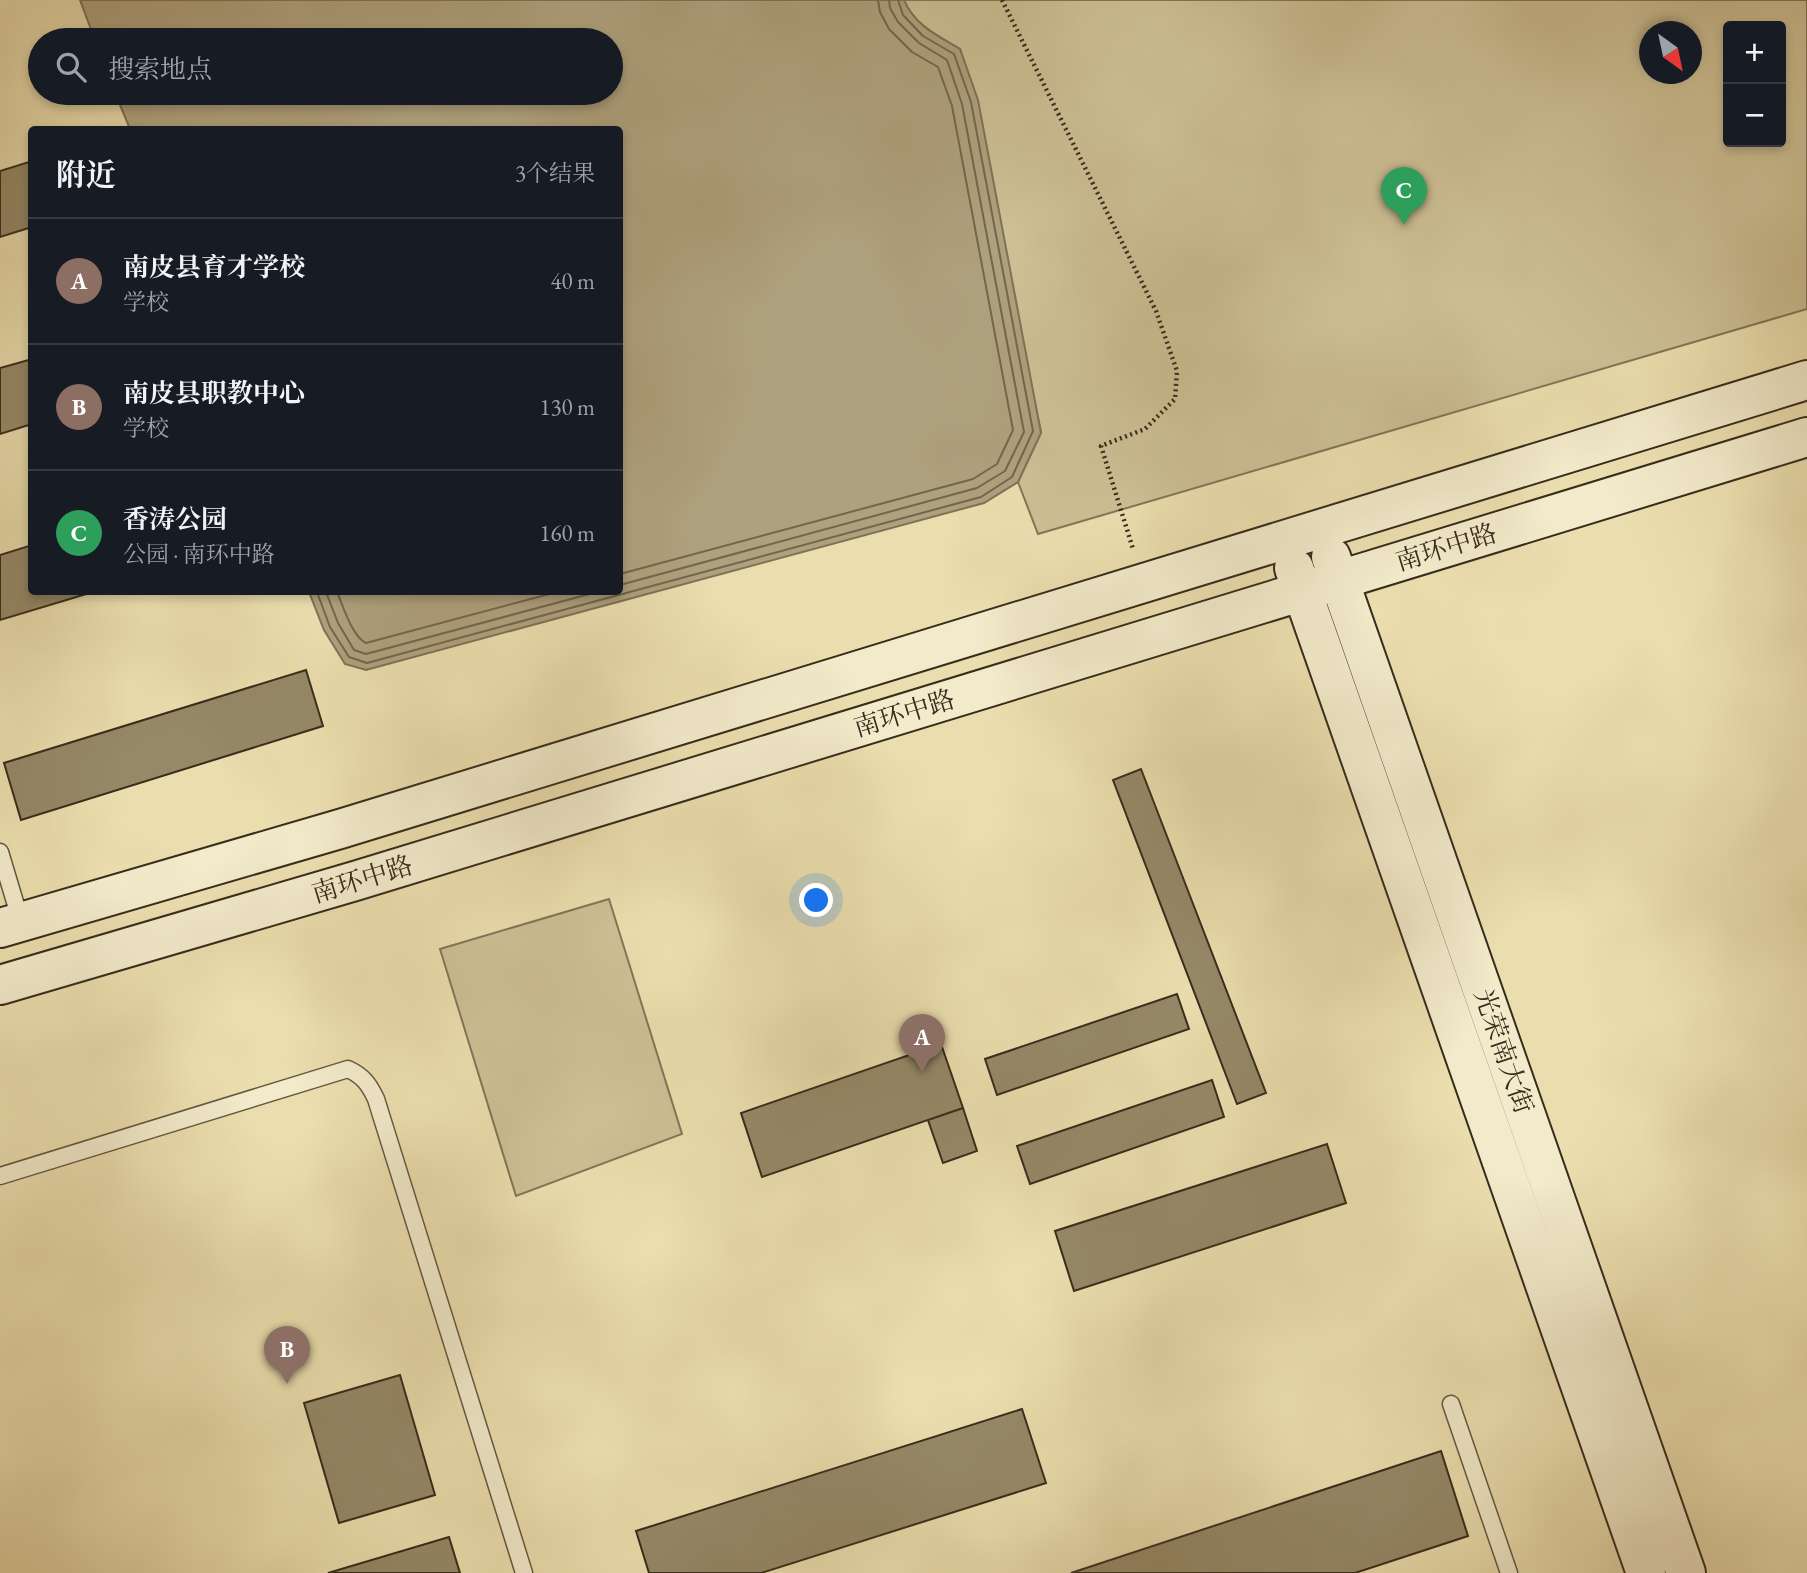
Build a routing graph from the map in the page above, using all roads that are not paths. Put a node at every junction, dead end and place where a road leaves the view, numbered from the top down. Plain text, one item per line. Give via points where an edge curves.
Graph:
1 (1807, 380) edge
2 (1807, 437) edge
3 (1321, 529) junction
4 (1284, 540) junction
5 (1339, 580) junction
6 (1303, 591) junction
7 (0, 852) edge
8 (11, 925) edge
9 (0, 985) edge
10 (0, 1176) edge
11 (1451, 1404) dead end
12 (524, 1573) edge
13 (1509, 1573) edge
14 (1646, 1573) edge
15 (1686, 1573) edge

1 - 3 main road, 南环中路
2 - 5 main road, 南环中路
3 - 4 main road, 南环中路
3 - 5 main road, 光荣南大街
4 - 6 main road, 光荣南大街
4 - 8 main road, 南环中路
5 - 6 main road, 南环中路
5 - 15 main road, 光荣南大街
6 - 9 main road, 南环中路
6 - 14 main road, 光荣南大街
7 - 8 lane
10 - 12 lane via 348,1069 362,1075 376,1099
11 - 13 lane

